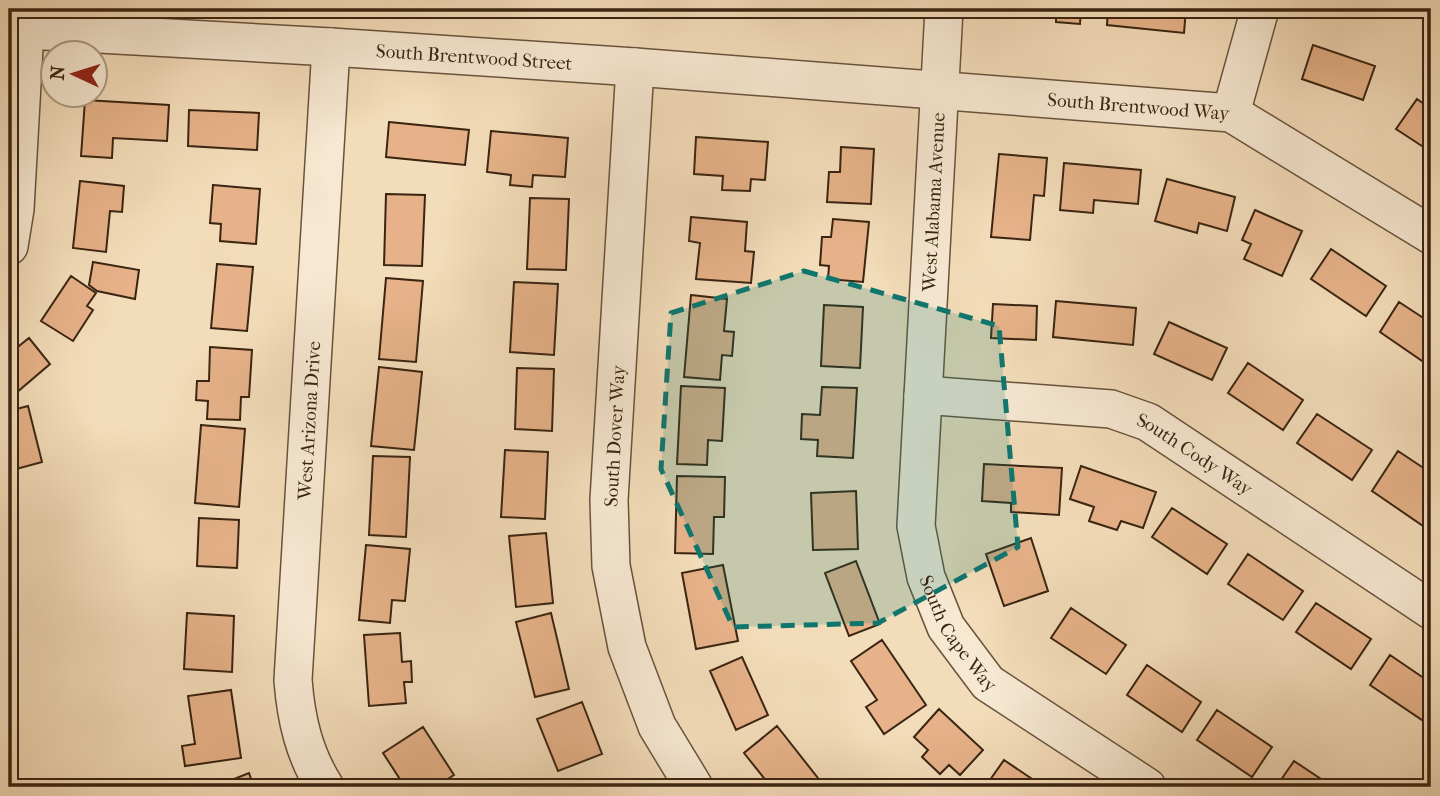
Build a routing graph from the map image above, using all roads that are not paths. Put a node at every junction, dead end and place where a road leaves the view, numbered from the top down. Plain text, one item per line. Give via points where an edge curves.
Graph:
1 (944, 9) edge
2 (1260, 9) edge
3 (17, 29) edge
4 (331, 47) junction
5 (635, 67) junction
6 (940, 90) junction
7 (1231, 113) junction
8 (1431, 235) edge
9 (9, 246) edge
10 (923, 395) junction
11 (1431, 610) edge
12 (325, 787) edge
13 (694, 787) edge
14 (1147, 787) edge

1 - 6 street, West Alabama Avenue
2 - 7 street
3 - 4 street, South Brentwood Street
3 - 9 street via 15,209
4 - 5 street, South Brentwood Street
4 - 12 street, West Arizona Drive via 293,680 300,732
5 - 6 street, South Brentwood Street
5 - 13 street, South Dover Way via 610,500 611,566 627,647 657,726
6 - 7 street, South Brentwood Way
6 - 10 street, West Alabama Avenue
7 - 8 street, South Brentwood Way
10 - 11 street, South Cody Way via 1111,409 1148,422
10 - 14 street, South Cape Way via 916,526 926,577 946,627 988,683

